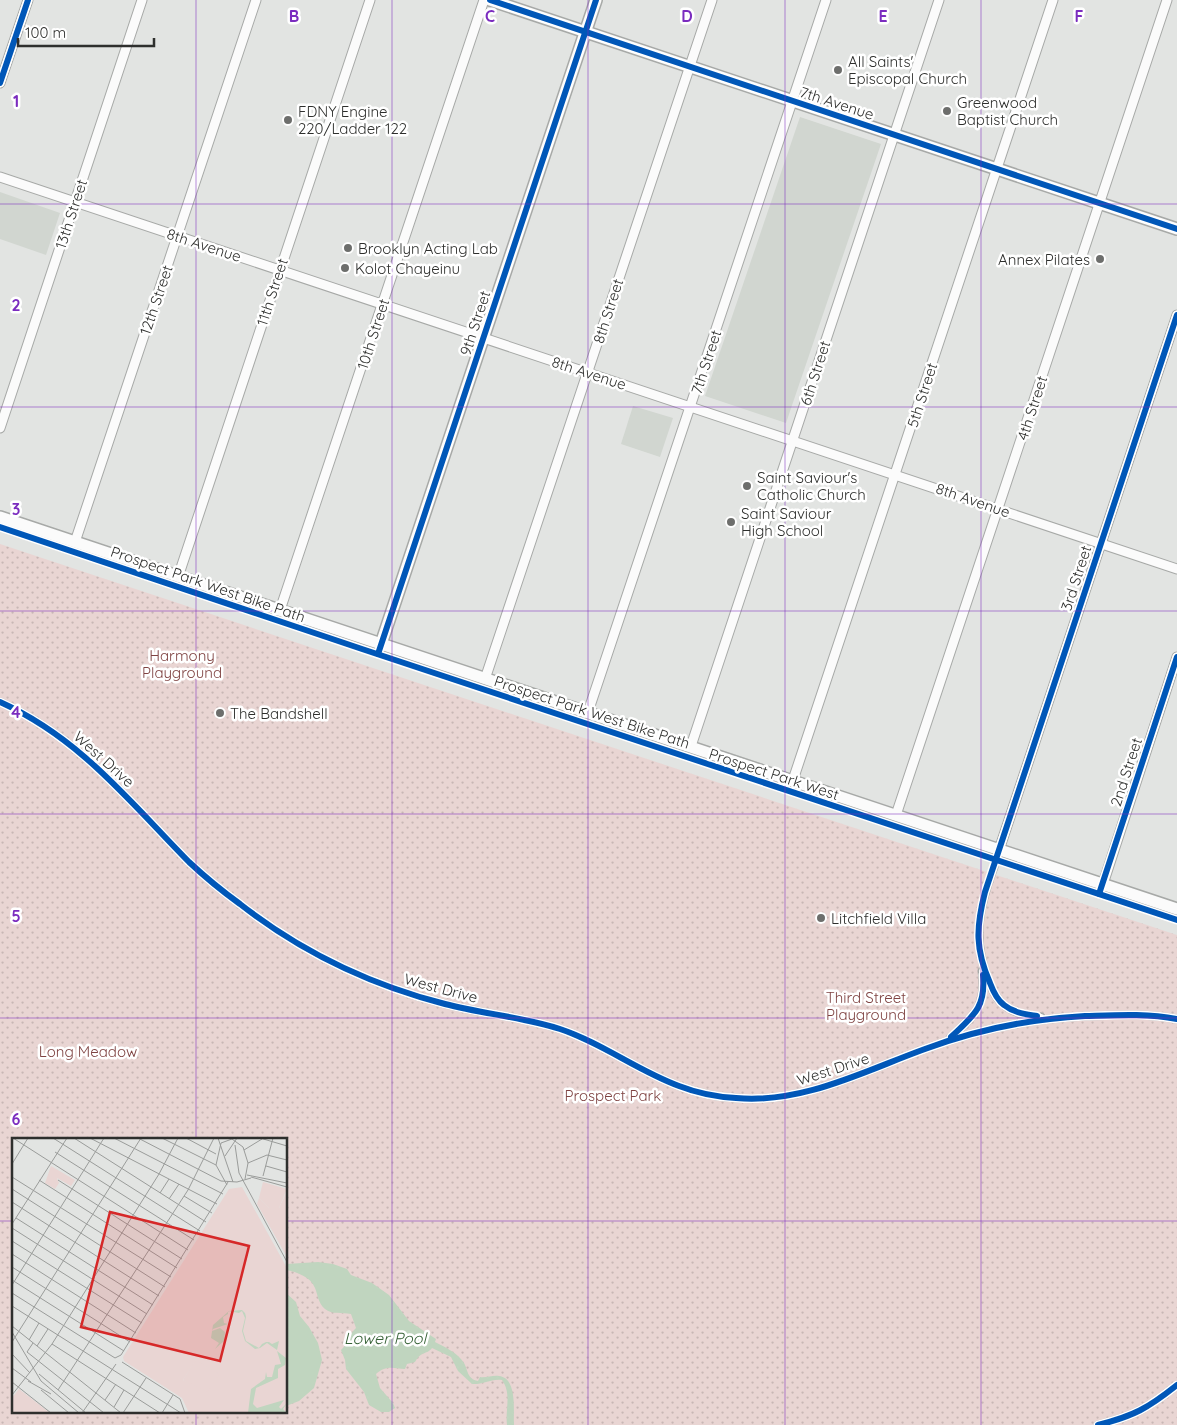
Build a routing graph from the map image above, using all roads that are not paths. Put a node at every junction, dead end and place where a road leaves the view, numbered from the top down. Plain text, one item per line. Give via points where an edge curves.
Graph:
1 (28, 0) edge
2 (142, 0) edge
3 (256, 0) edge
4 (370, 0) edge
5 (484, 0) edge
6 (490, 0) edge
7 (596, 0) edge
8 (712, 0) edge
9 (826, 0) edge
10 (940, 0) edge
11 (1054, 0) edge
12 (1167, 0) edge
13 (585, 32) junction
14 (689, 67) junction
15 (0, 83) edge
16 (792, 101) junction
17 (895, 135) junction
18 (997, 169) junction
19 (0, 177) edge
20 (75, 202) junction
21 (1100, 203) junction
22 (1177, 229) edge
23 (177, 236) junction
24 (280, 270) junction
25 (382, 304) junction
26 (1177, 315) edge
27 (484, 338) junction
28 (588, 372) junction
29 (690, 406) junction
30 (0, 428) edge
31 (793, 440) junction
32 (895, 475) junction
33 (998, 509) junction
34 (0, 517) edge
35 (75, 542) junction
36 (1101, 543) junction
37 (1177, 569) edge
38 (178, 577) junction
39 (280, 610) junction
40 (381, 644) junction
41 (1177, 657) edge
42 (485, 679) junction
43 (0, 702) edge
44 (588, 712) junction
45 (691, 746) junction
46 (793, 780) junction
47 (896, 815) junction
48 (999, 850) junction
49 (994, 867) dead end
50 (1103, 884) junction
51 (1177, 909) edge
52 (981, 962) junction
53 (1047, 1018) junction
54 (1177, 1019) edge
55 (947, 1041) junction
56 (1177, 1384) edge
57 (1098, 1425) edge

1 - 15 street
2 - 20 street, 13th Street
3 - 23 street, 12th Street
4 - 24 street, 11th Street
5 - 25 street, 10th Street
6 - 13 street, 7th Avenue
7 - 13 street, 9th Street
8 - 14 street, 8th Street
9 - 16 street, 7th Street
10 - 17 street, 6th Street
11 - 18 street, 5th Street
12 - 21 street, 4th Street
13 - 14 street, 7th Avenue
13 - 27 street, 9th Street
14 - 16 street, 7th Avenue
14 - 28 street, 8th Street
16 - 17 street, 7th Avenue
16 - 29 street, 7th Street
17 - 18 street, 7th Avenue
17 - 31 street, 6th Street
18 - 21 street, 7th Avenue
18 - 32 street, 5th Street
19 - 20 street, 8th Avenue
20 - 23 street, 8th Avenue
20 - 30 street, 13th Street
21 - 22 street, 7th Avenue
21 - 33 street, 4th Street
23 - 24 street, 8th Avenue
23 - 35 street, 12th Street
24 - 25 street, 8th Avenue
24 - 38 street, 11th Street
25 - 27 street, 8th Avenue
25 - 39 street, 10th Street
26 - 36 street, 3rd Street
27 - 28 street, 8th Avenue
27 - 40 street, 9th Street
28 - 29 street, 8th Avenue
28 - 42 street, 8th Street
29 - 31 street, 8th Avenue
29 - 44 street, 7th Street
31 - 32 street, 8th Avenue
31 - 45 street, 6th Street
32 - 33 street, 8th Avenue
32 - 46 street, 5th Street
33 - 36 street, 8th Avenue
33 - 47 street, 4th Street
34 - 35 street, Prospect Park West
35 - 38 street, Prospect Park West
36 - 37 street, 8th Avenue
36 - 48 street, 3rd Street
38 - 39 street, Prospect Park West
39 - 40 street, Prospect Park West
40 - 42 street, Prospect Park West
41 - 50 street, 2nd Street
42 - 44 street, Prospect Park West
43 - 55 street, West Drive via 33,718 76,749 191,863 241,906 305,948 385,986 444,1004 561,1029 679,1086 722,1097 760,1099 809,1091
44 - 45 street, Prospect Park West
45 - 46 street, Prospect Park West
46 - 47 street, Prospect Park West
47 - 48 street, Prospect Park West
48 - 50 street, Prospect Park West
49 - 52 street via 978,927
50 - 51 street, Prospect Park West
52 - 53 street via 1002,1004 1018,1013
52 - 55 street, West Drive via 984,987 979,1008
53 - 54 street, West Drive via 1133,1014
53 - 55 street, West Drive via 999,1026
56 - 57 street via 1140,1411

